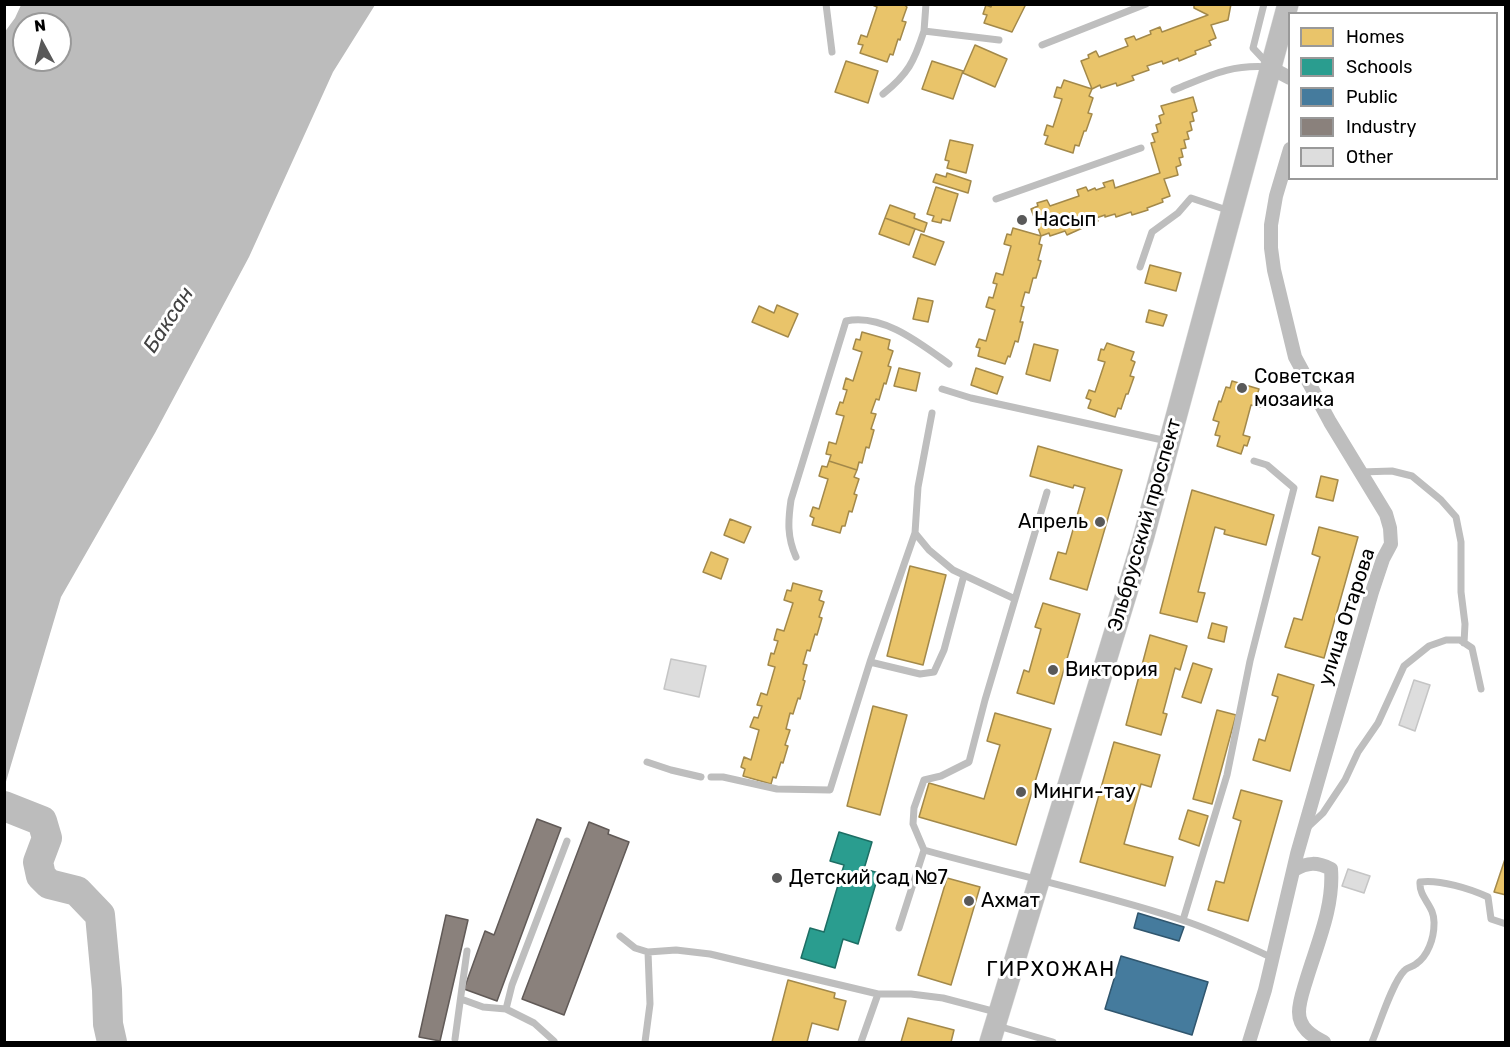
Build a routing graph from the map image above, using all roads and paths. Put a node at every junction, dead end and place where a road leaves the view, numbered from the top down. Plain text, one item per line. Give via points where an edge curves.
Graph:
1 (826, 4) edge
2 (926, 4) edge
3 (1146, 4) edge
4 (1264, 4) edge
5 (1288, 4) edge
6 (924, 32) junction
7 (999, 40) dead end
8 (1042, 45) dead end
9 (832, 52) dead end
10 (1271, 68) junction
11 (1288, 77) edge
12 (1174, 90) dead end
13 (883, 94) dead end
14 (1141, 148) dead end
15 (1288, 156) edge
16 (996, 199) dead end
17 (1232, 211) junction
18 (1140, 267) dead end
19 (950, 364) dead end
20 (942, 389) dead end
21 (932, 413) dead end
22 (1170, 442) junction
23 (1254, 461) dead end
24 (1360, 472) junction
25 (1047, 492) dead end
26 (915, 533) junction
27 (796, 557) dead end
28 (964, 575) junction
29 (1015, 599) junction
30 (1464, 643) junction
31 (870, 662) junction
32 (1481, 689) dead end
33 (647, 762) dead end
34 (701, 777) dead end
35 (711, 777) dead end
36 (1303, 832) junction
37 (567, 841) dead end
38 (924, 850) junction
39 (1294, 870) junction
40 (1039, 878) junction
41 (1183, 920) junction
42 (1506, 924) edge
43 (899, 928) dead end
44 (620, 936) dead end
45 (467, 951) dead end
46 (648, 952) junction
47 (1272, 957) junction
48 (878, 994) junction
49 (461, 999) junction
50 (506, 1009) junction
51 (995, 1027) edge
52 (455, 1039) dead end
53 (554, 1041) dead end
54 (645, 1042) edge
55 (861, 1042) edge
56 (1053, 1042) edge
57 (1249, 1042) edge
58 (1324, 1042) edge
59 (1372, 1042) edge

1 - 9 lane
2 - 6 lane
3 - 8 lane
4 - 10 lane via 1252,48
5 - 10 main road, Эльбрусский проспект
6 - 7 lane
6 - 13 lane via 901,80
10 - 11 street
10 - 12 lane via 1232,68
10 - 17 main road, Эльбрусский проспект
14 - 16 lane
15 - 24 street, улица Отарова via 1270,225 1274,270 1295,357
17 - 18 lane via 1191,198 1152,232
17 - 22 main road, Эльбрусский проспект
19 - 27 lane via 899,330 859,319 846,321 791,500 788,523
20 - 22 lane
21 - 26 lane via 918,487
22 - 40 main road, Эльбрусский проспект
23 - 41 lane via 1267,465 1294,488 1250,661 1227,775
24 - 30 lane via 1392,471 1412,476 1456,517 1461,542
24 - 36 street, улица Отарова via 1386,514 1391,544 1372,592
25 - 29 lane
26 - 28 lane via 929,550
26 - 31 lane
28 - 29 lane
28 - 31 lane via 944,650 934,672 920,674
29 - 38 lane via 969,762 924,780 913,824
30 - 32 lane via 1472,648
30 - 36 lane via 1446,640 1429,646 1404,666 1378,723 1345,780 1323,813
31 - 35 lane via 830,790 777,789
33 - 34 lane
36 - 39 street, улица Отарова
37 - 50 lane
38 - 40 lane
38 - 43 lane
39 - 47 street, улица Отарова
39 - 58 street via 1318,862 1331,868 1330,904 1299,1013 1311,1036
40 - 41 lane
40 - 51 main road, Эльбрусский проспект
41 - 47 lane
42 - 59 lane via 1491,919 1488,897 1475,891 1420,882 1420,891 1434,913 1430,946 1418,963 1404,971 1393,989
44 - 46 lane
45 - 49 lane
46 - 48 lane via 710,954
46 - 54 lane via 650,1004
47 - 57 street, улица Отарова
48 - 51 lane via 943,998
48 - 55 lane
49 - 50 lane via 483,1007
49 - 52 lane
50 - 53 lane via 534,1023
51 - 56 lane

